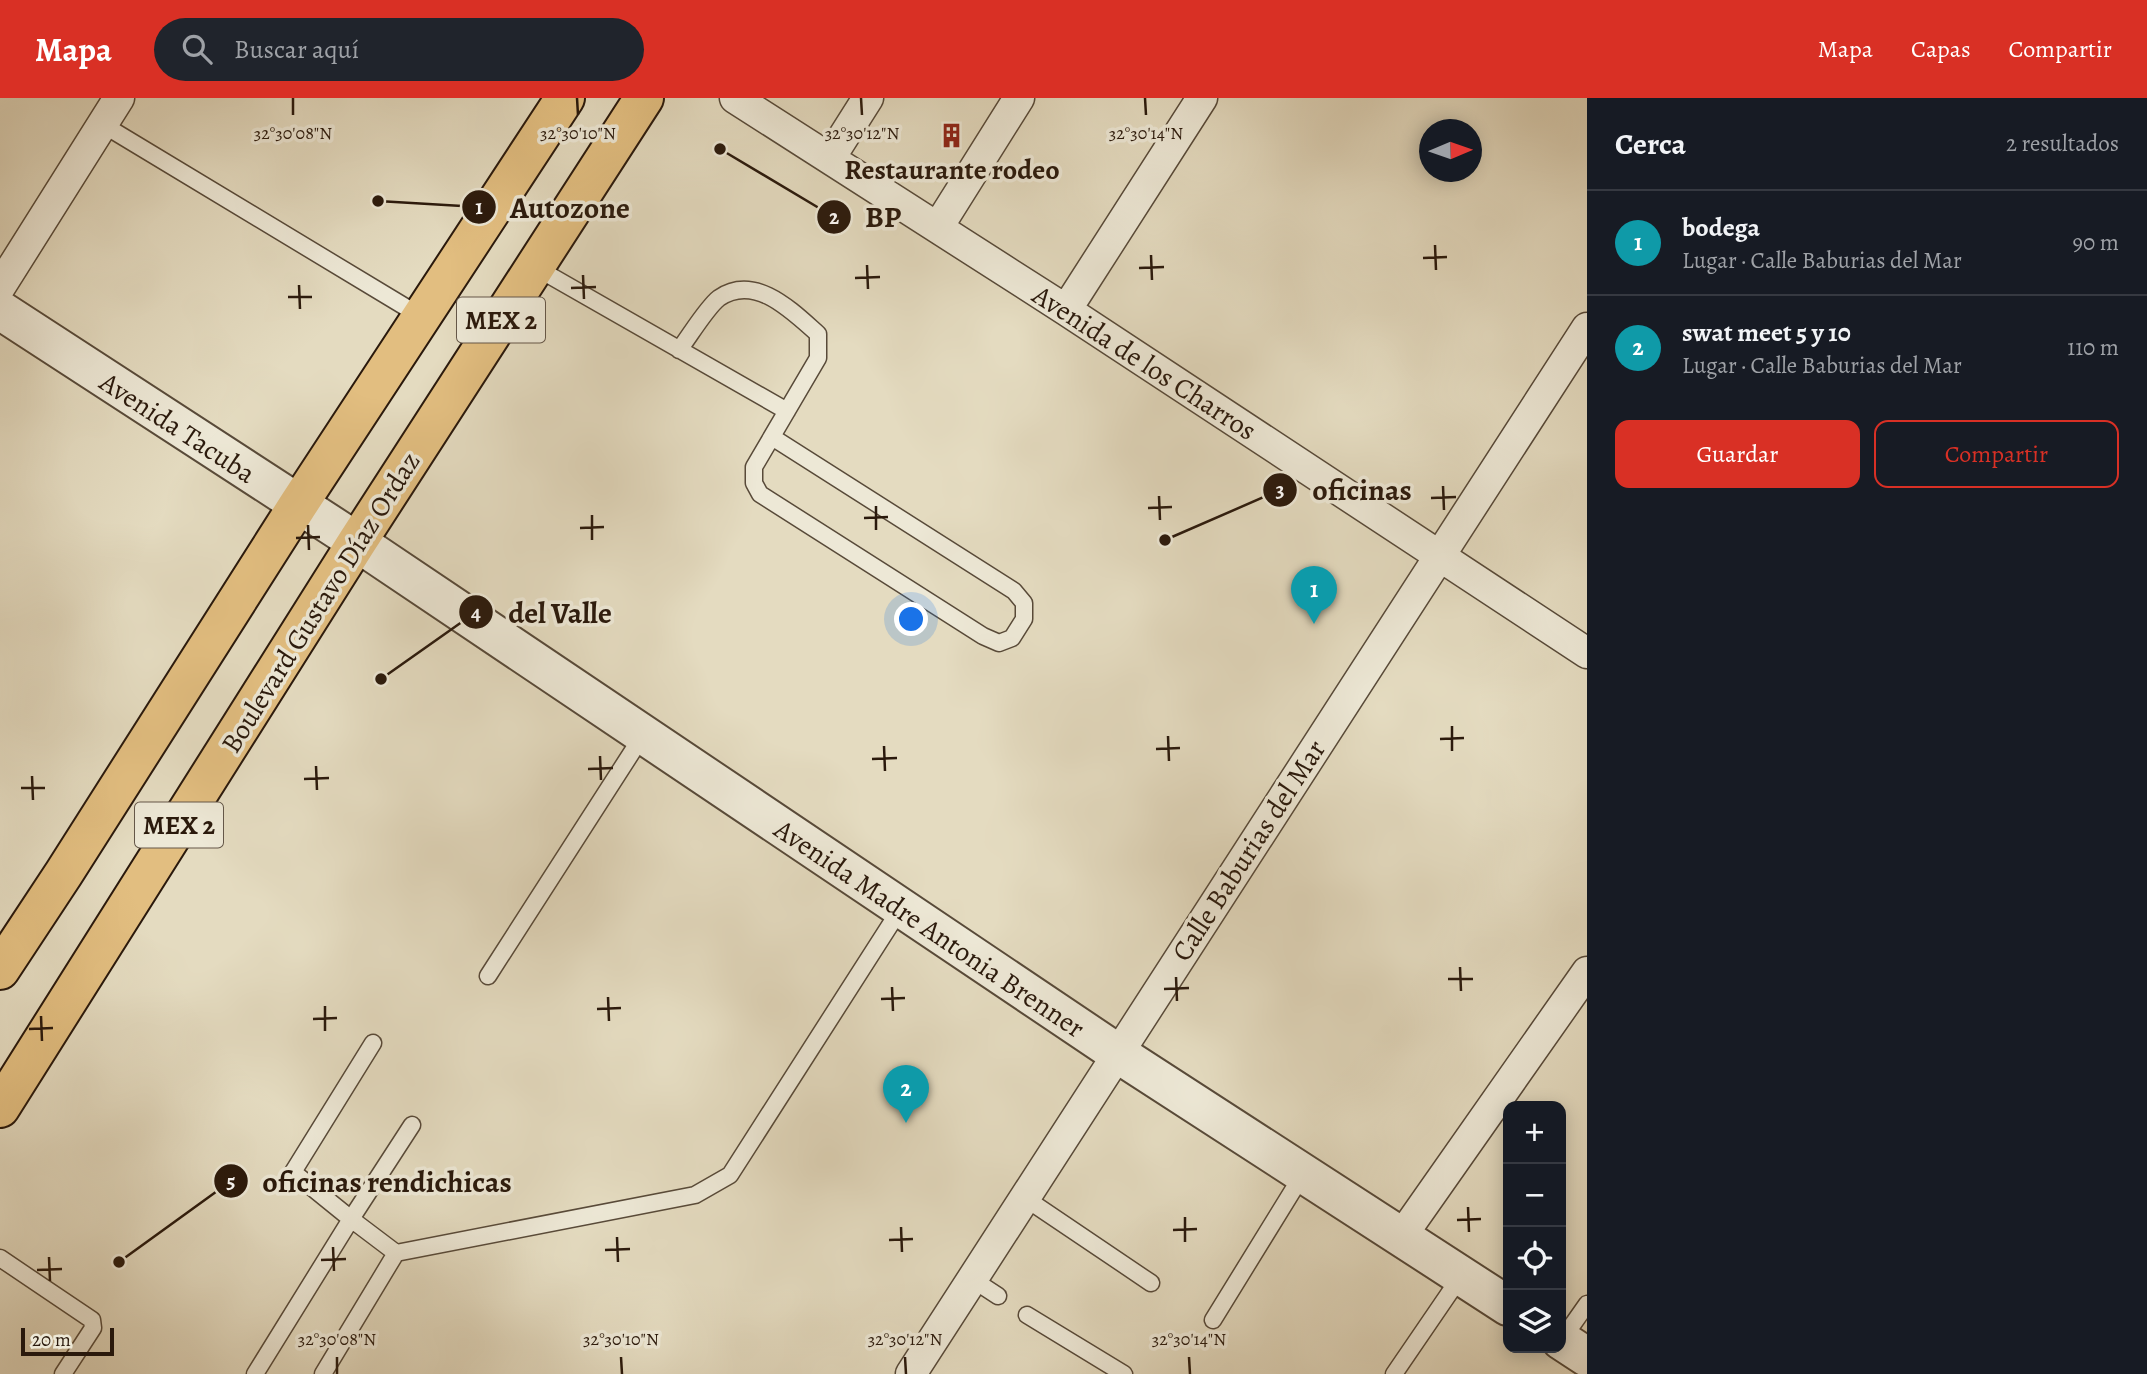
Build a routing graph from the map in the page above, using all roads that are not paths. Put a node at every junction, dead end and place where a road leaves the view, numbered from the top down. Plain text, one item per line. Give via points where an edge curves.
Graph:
1 (119, 98) edge
2 (565, 98) edge
3 (644, 98) edge
4 (736, 98) edge
5 (868, 98) edge
6 (1019, 98) edge
7 (1202, 98) edge
8 (102, 124) junction
9 (830, 158) junction
10 (938, 227) junction
11 (535, 267) junction
12 (0, 287) edge
13 (0, 310) edge
14 (1066, 310) junction
15 (422, 317) junction
16 (1587, 328) edge
17 (679, 350) junction
18 (787, 411) junction
19 (772, 437) junction
20 (298, 505) junction
21 (357, 542) junction
22 (1440, 554) junction
23 (1583, 642) edge
24 (643, 735) junction
25 (901, 908) junction
26 (0, 970) edge
27 (1587, 972) edge
28 (488, 976) dead end
29 (373, 1043) dead end
30 (1117, 1054) junction
31 (0, 1108) edge
32 (412, 1125) dead end
33 (1303, 1174) junction
34 (1025, 1198) junction
35 (351, 1219) junction
36 (1401, 1237) junction
37 (396, 1253) junction
38 (0, 1258) edge
39 (1461, 1276) junction
40 (972, 1279) junction
41 (1151, 1283) dead end
42 (998, 1296) dead end
43 (1503, 1303) edge
44 (1587, 1304) edge
45 (1027, 1315) dead end
46 (1213, 1320) dead end
47 (1566, 1333) edge
48 (1566, 1343) edge
49 (1587, 1357) edge
50 (63, 1374) edge
51 (255, 1374) edge
52 (323, 1374) edge
53 (911, 1374) edge
54 (1124, 1374) edge
55 (1394, 1374) edge

1 - 8 street
2 - 15 main road, MEX 2
3 - 11 main road, Boulevard Gustavo Díaz Ordaz / MEX 2
4 - 9 street, Avenida de los Charros
5 - 9 street
6 - 10 street
7 - 14 street
8 - 12 street
8 - 15 lane
9 - 10 street, Avenida de los Charros
10 - 14 street, Avenida de los Charros
11 - 17 lane
11 - 21 main road, Boulevard Gustavo Díaz Ordaz / MEX 2
13 - 20 street, Avenida Tacuba
14 - 22 street, Avenida de los Charros
15 - 20 main road, MEX 2
16 - 22 street, Calle Baburias del Mar
17 - 18 lane
17 - 18 lane via 718,299 738,289 762,292 818,334 817,358
18 - 19 lane
19 - 19 lane via 754,467 760,494 983,636 999,643 1013,638 1024,619 1024,603 1014,591
20 - 21 street, Avenida Tacuba
20 - 26 main road, MEX 2
21 - 24 street, Avenida Madre Antonia Brenner
21 - 31 main road, Boulevard Gustavo Díaz Ordaz / MEX 2
22 - 23 street, Avenida de los Charros
22 - 30 street, Calle Baburias del Mar
24 - 25 street, Avenida Madre Antonia Brenner
24 - 28 lane
25 - 30 street, Avenida Madre Antonia Brenner
25 - 37 lane via 730,1175 695,1195
27 - 36 street
29 - 35 lane via 293,1172
30 - 33 street, Avenida Madre Antonia Brenner
30 - 34 street, Calle Baburias del Mar
32 - 35 lane
33 - 36 street, Avenida Madre Antonia Brenner
33 - 46 lane
34 - 40 street, Calle Baburias del Mar
34 - 41 lane
35 - 37 lane
35 - 51 lane
36 - 39 street, Avenida Madre Antonia Brenner
37 - 52 lane
38 - 50 lane via 92,1320 93,1328
39 - 43 street, Avenida Madre Antonia Brenner
39 - 55 lane
40 - 42 lane
40 - 53 street, Calle Baburias del Mar
44 - 47 lane
45 - 54 lane
48 - 49 street

